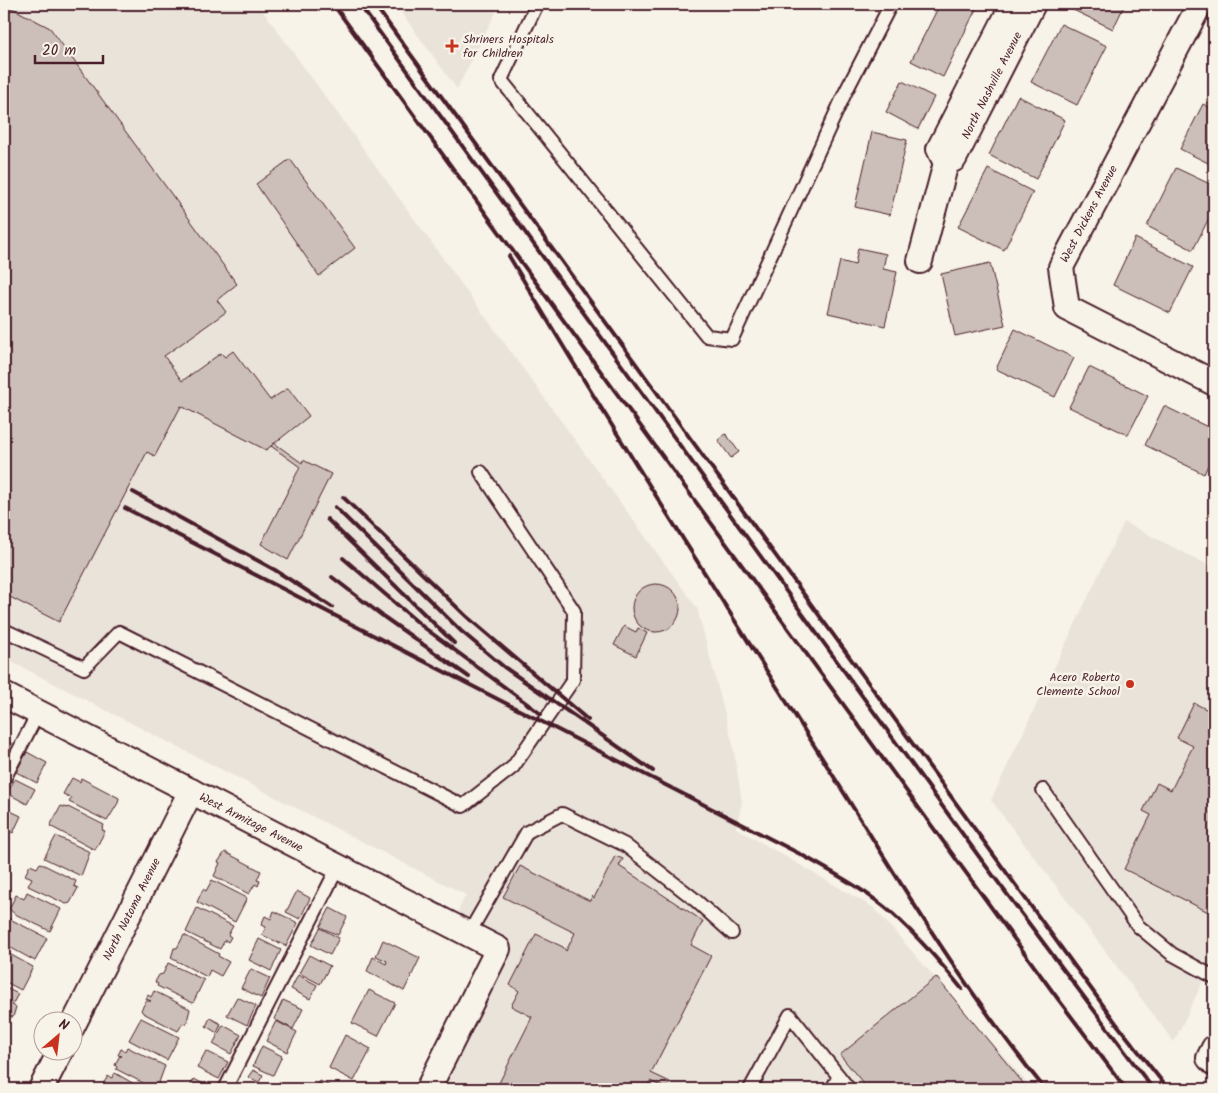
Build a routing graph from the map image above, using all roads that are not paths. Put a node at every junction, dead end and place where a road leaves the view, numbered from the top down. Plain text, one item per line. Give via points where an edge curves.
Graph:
1 (537, 4) edge
2 (891, 4) edge
3 (1013, 4) edge
4 (1032, 4) edge
5 (1200, 4) edge
6 (1212, 4) edge
7 (1214, 7) edge
8 (946, 164) junction
9 (920, 262) dead end
10 (1214, 384) edge
11 (481, 472) dead end
12 (4, 630) edge
13 (4, 695) edge
14 (38, 713) junction
15 (4, 779) edge
16 (1043, 790) dead end
17 (191, 792) junction
18 (338, 867) junction
19 (732, 933) dead end
20 (469, 934) junction
21 (1214, 977) edge
22 (81, 1010) edge
23 (55, 1060) edge
24 (839, 1076) junction
25 (41, 1089) edge
26 (225, 1089) edge
27 (428, 1089) edge
28 (750, 1089) edge
29 (832, 1089) edge
30 (850, 1089) edge

1 - 2 lane via 501,80 707,336 732,338 846,92
3 - 8 street, North Nashville Avenue via 939,149
4 - 8 street, North Nashville Avenue via 954,158
5 - 10 street, West Dickens Avenue via 1061,267 1067,308
6 - 7 street
8 - 9 street, North Nashville Avenue
11 - 12 lane via 574,611 573,680 513,767 463,806 119,632 84,668
13 - 14 street, West Armitage Avenue
14 - 15 lane
14 - 17 street, West Armitage Avenue
16 - 21 lane via 1138,926 1172,954
17 - 18 street, West Armitage Avenue
17 - 22 street, North Natoma Avenue
18 - 20 street, West Armitage Avenue
18 - 26 lane
19 - 20 lane via 625,845 562,814 527,832
20 - 27 street, West Armitage Avenue via 498,949
23 - 25 street
24 - 28 lane via 790,1015
24 - 29 lane
24 - 30 lane

